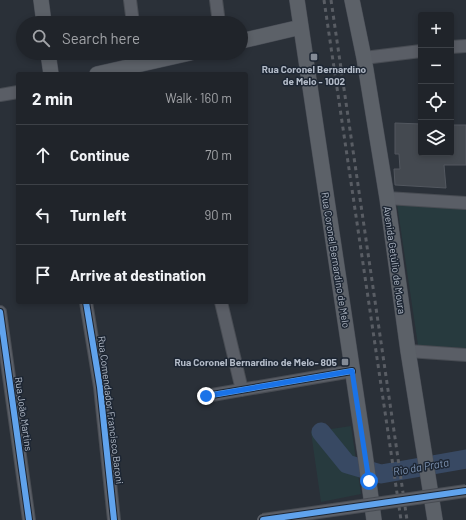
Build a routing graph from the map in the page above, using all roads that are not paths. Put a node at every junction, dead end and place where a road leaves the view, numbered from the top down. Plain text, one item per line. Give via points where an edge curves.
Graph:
1 (41, 0) edge
2 (130, 0) edge
3 (216, 0) edge
4 (297, 0) edge
5 (352, 0) edge
6 (43, 16) edge
7 (132, 16) edge
8 (218, 16) edge
9 (301, 27) junction
10 (248, 39) edge
11 (466, 46) edge
12 (454, 48) edge
13 (418, 51) edge
14 (364, 58) junction
15 (49, 60) edge
16 (135, 60) edge
17 (50, 72) edge
18 (102, 72) edge
19 (16, 92) edge
20 (0, 96) edge
21 (387, 198) junction
22 (466, 202) edge
23 (86, 304) edge
24 (221, 304) edge
25 (0, 312) edge
26 (408, 351) junction
27 (466, 355) edge
28 (352, 371) junction
29 (242, 390) junction
30 (206, 396) dead end
31 (466, 491) edge
32 (29, 520) edge
33 (114, 520) edge
34 (263, 520) edge
35 (374, 520) edge
36 (435, 520) edge

1 - 6 main road
2 - 7 street
3 - 8 street
4 - 9 main road, Rua Coronel Bernardino de Melo
5 - 14 main road, Avenida Getúlio de Moura
9 - 10 main road
9 - 28 main road, Rua Coronel Bernardino de Melo
11 - 12 street
13 - 14 street
14 - 21 main road, Avenida Getúlio de Moura
15 - 17 main road
16 - 18 main road
19 - 20 street
21 - 22 street
21 - 26 main road, Avenida Getúlio de Moura
23 - 33 street, Rua Comendador Francisco Baroni via 100,387
24 - 29 street
25 - 32 street, Rua João Martins
26 - 27 street
26 - 36 main road, Avenida Getúlio de Moura
28 - 29 street
28 - 35 main road, Rua Coronel Bernardino de Melo
29 - 30 street
31 - 34 street, bridge

